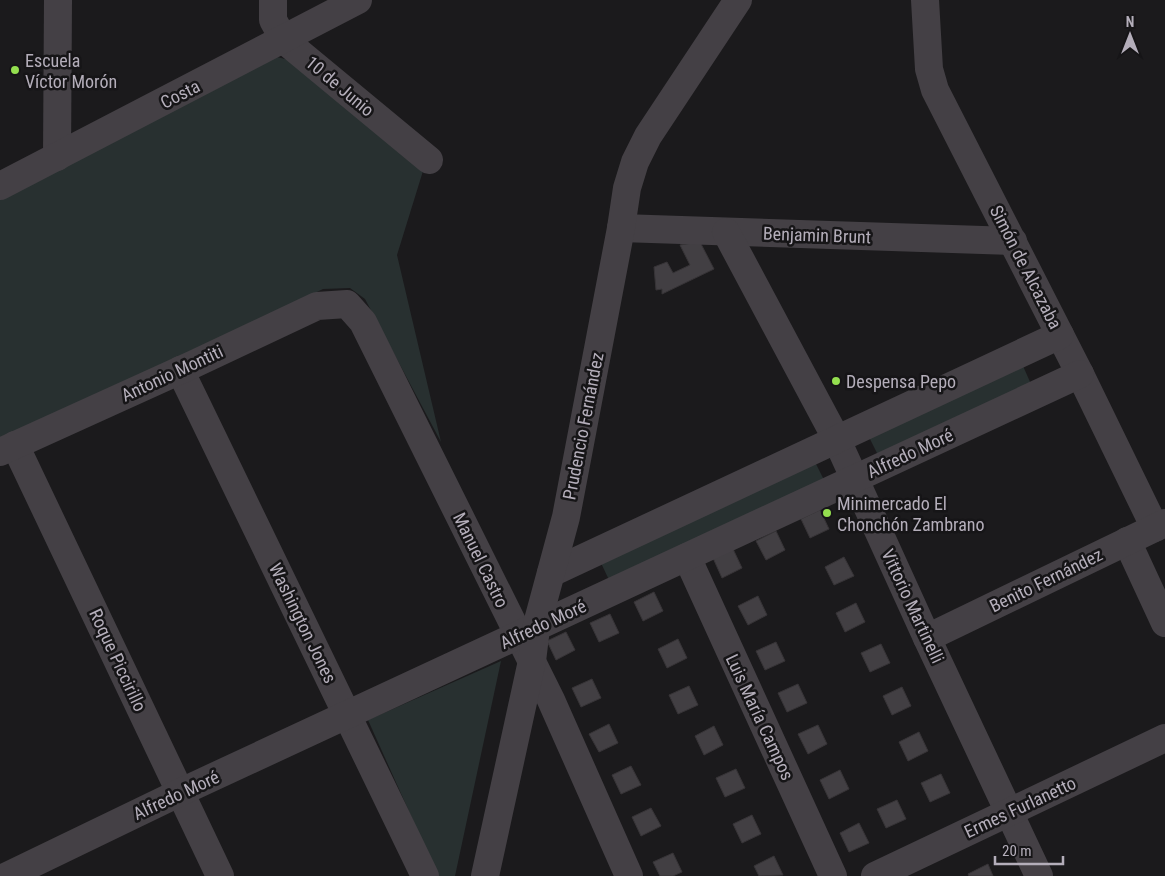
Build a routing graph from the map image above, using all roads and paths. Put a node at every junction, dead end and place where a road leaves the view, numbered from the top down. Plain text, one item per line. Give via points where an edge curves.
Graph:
1 (58, 0) edge
2 (273, 0) edge
3 (358, 0) edge
4 (738, 0) edge
5 (926, 0) edge
6 (284, 40) junction
7 (57, 157) junction
8 (429, 160) dead end
9 (0, 186) edge
10 (621, 228) junction
11 (726, 232) junction
12 (1013, 241) junction
13 (347, 304) joint
14 (1060, 335) junction
15 (180, 370) junction
16 (1080, 374) junction
17 (837, 440) junction
18 (8, 448) edge
19 (855, 479) junction
20 (1160, 525) edge
21 (1127, 541) junction
22 (687, 558) junction
23 (551, 573) junction
24 (1165, 623) edge
25 (528, 632) junction
26 (926, 638) junction
27 (532, 661) junction
28 (348, 715) junction
29 (1165, 738) edge
30 (181, 792) junction
31 (1009, 812) junction
32 (7, 876) edge
33 (220, 876) edge
34 (425, 876) edge
35 (485, 876) edge
36 (630, 876) edge
37 (833, 876) edge
38 (875, 876) edge
39 (1040, 876) edge

1 - 7 street
2 - 6 street, 10 de Junio via 273,20
3 - 6 street, Costa
4 - 10 street, Prudencio Fernández via 648,136 627,188
5 - 12 street, Simón de Alcazaba via 929,69 935,90
6 - 7 street, Costa
6 - 8 street, 10 de Junio
7 - 9 street, Costa
10 - 11 street, Benjamin Brunt
10 - 23 street, Prudencio Fernández via 566,518
11 - 12 street, Benjamin Brunt
11 - 17 street, Vittorio Martinelli
12 - 14 street, Simón de Alcazaba
13 - 15 street, Antonio Montiti via 317,306
13 - 25 street, Manuel Castro via 363,322
14 - 16 street, Simón de Alcazaba
14 - 17 street
15 - 18 street, Antonio Montiti
15 - 28 street, Washington Jones
16 - 19 street, Alfredo Moré
16 - 20 street, Simón de Alcazaba
17 - 19 street, Vittorio Martinelli
17 - 23 street
18 - 30 street, Roque Piccirillo
19 - 22 street, Alfredo Moré
19 - 26 street, Vittorio Martinelli
20 - 21 street, Benito Fernández
21 - 24 street
21 - 26 street, Benito Fernández
22 - 25 street, Alfredo Moré
22 - 37 street, Luis María Campos
23 - 25 street, Prudencio Fernández
25 - 27 street, Prudencio Fernández
25 - 28 street, Alfredo Moré
26 - 31 street, Vittorio Martinelli
27 - 35 street, Prudencio Fernández
27 - 36 street
28 - 30 street, Alfredo Moré
28 - 34 street, Washington Jones
29 - 31 street, Ermes Furlanetto
30 - 32 street, Alfredo Moré
30 - 33 street, Roque Piccirillo
31 - 38 street, Ermes Furlanetto
31 - 39 street, Vittorio Martinelli

